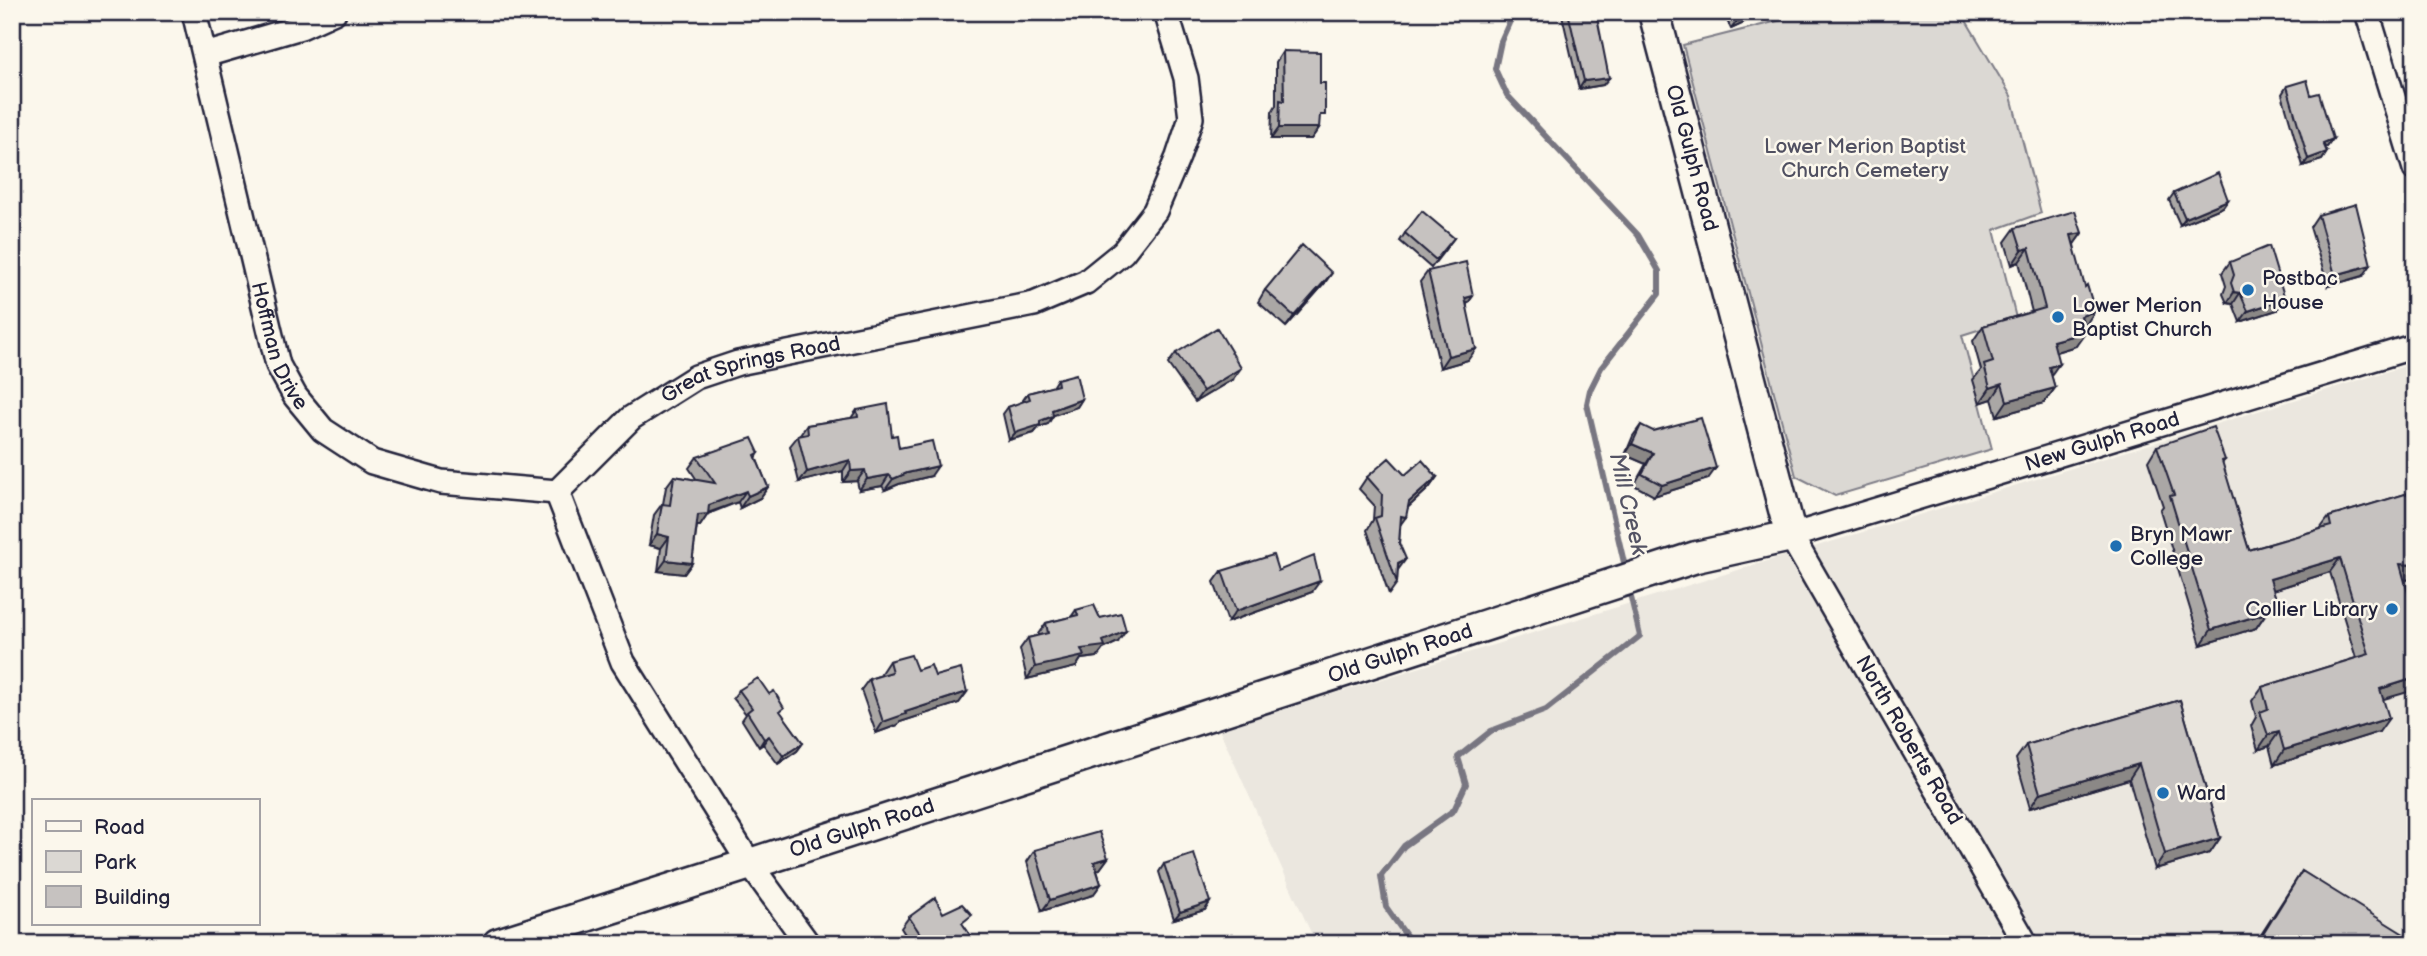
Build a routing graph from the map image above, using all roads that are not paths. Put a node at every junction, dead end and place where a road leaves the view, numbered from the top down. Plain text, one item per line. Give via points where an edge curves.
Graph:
1 (194, 12) edge
2 (334, 12) edge
3 (1166, 12) edge
4 (1654, 12) edge
5 (2367, 12) edge
6 (205, 55) junction
7 (2415, 169) edge
8 (2415, 346) edge
9 (556, 492) junction
10 (1791, 536) junction
11 (750, 864) junction
12 (498, 944) edge
13 (808, 944) edge
14 (2026, 944) edge

1 - 6 street, Hoffman Drive
2 - 6 street via 301,27
3 - 9 street, Great Springs Road via 1186,78 1191,118 1155,211 1123,252 1086,282 1034,304 738,363 696,377 631,418
4 - 10 street, Old Gulph Road
5 - 7 street
6 - 9 street, Hoffman Drive via 278,365 295,396 323,430 372,462 441,482
8 - 10 street, New Gulph Road
9 - 11 street via 623,662
10 - 11 street, Old Gulph Road via 1696,557
10 - 14 street, North Roberts Road
11 - 12 street, Old Gulph Road
11 - 13 street

